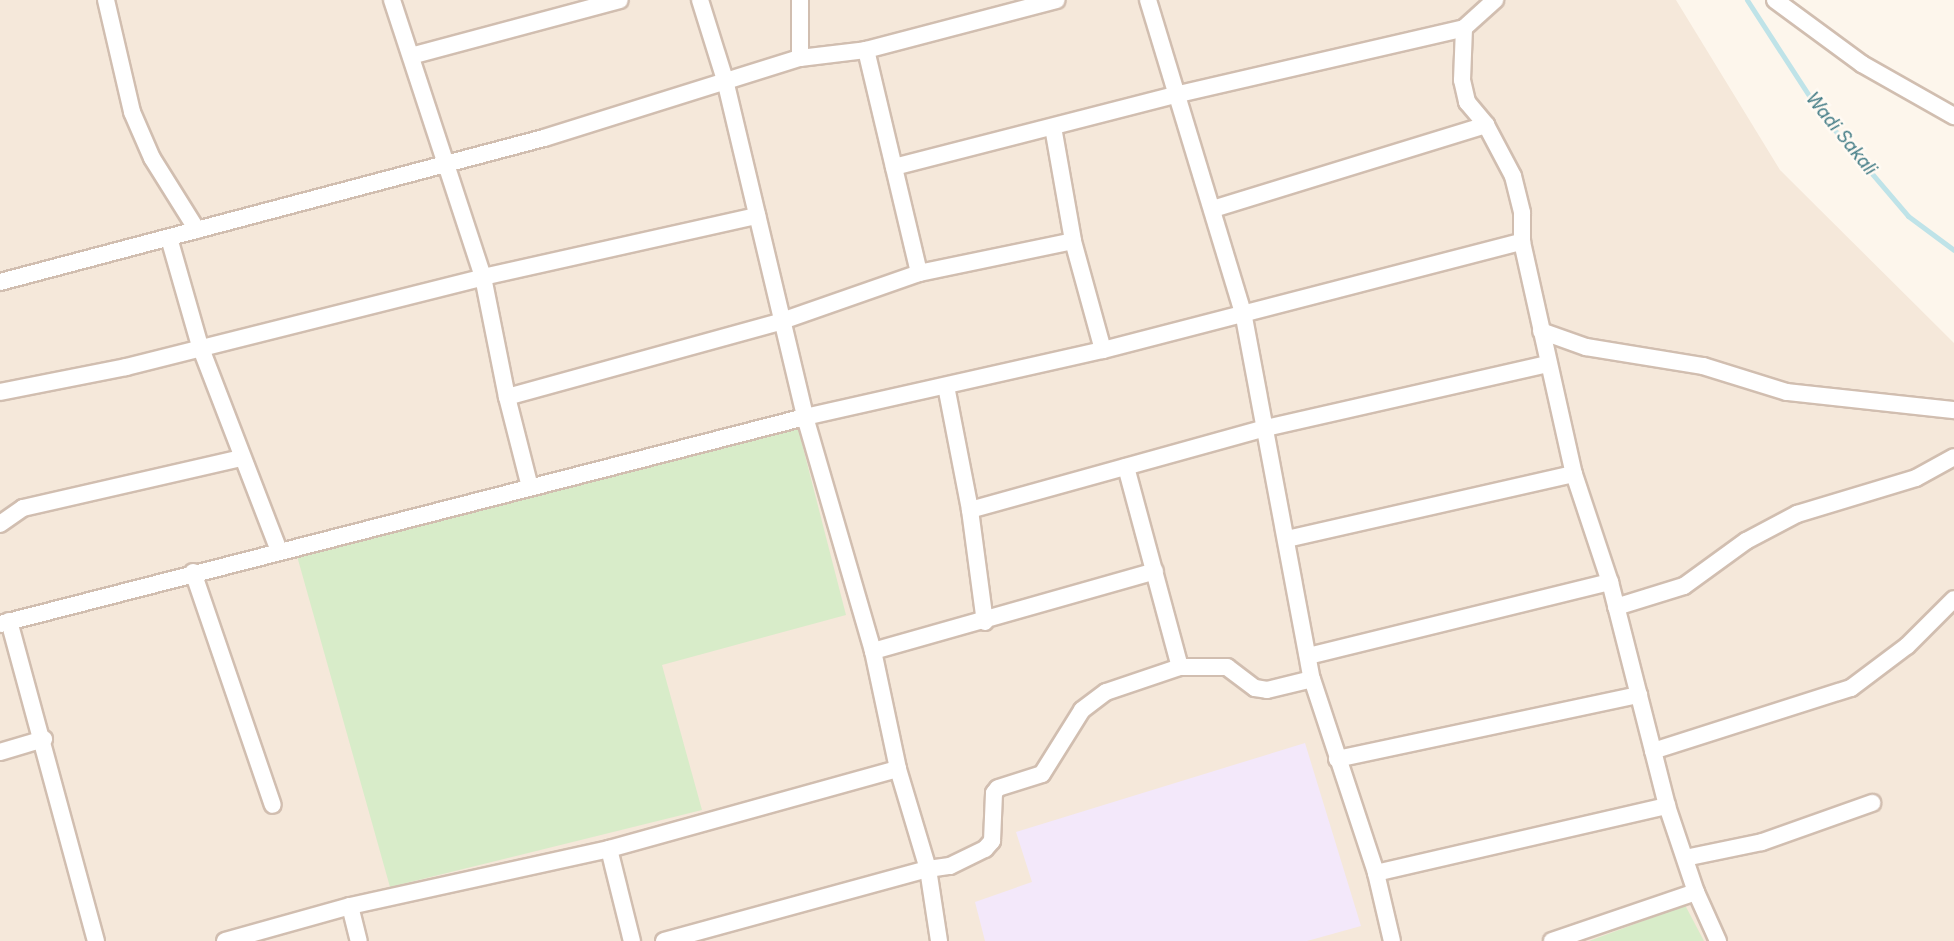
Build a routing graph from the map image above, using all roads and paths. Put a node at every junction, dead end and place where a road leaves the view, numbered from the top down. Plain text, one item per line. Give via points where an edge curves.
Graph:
1 (106, 0) edge
2 (392, 0) edge
3 (620, 0) edge
4 (700, 0) edge
5 (800, 0) edge
6 (1057, 0) edge
7 (1148, 0) edge
8 (1495, 0) edge
9 (1775, 0) edge
10 (1023, 4) edge
11 (1464, 28) junction
12 (866, 50) junction
13 (411, 56) junction
14 (800, 58) junction
15 (725, 80) junction
16 (1179, 94) junction
17 (1954, 116) edge
18 (1486, 125) junction
19 (1053, 127) junction
20 (446, 161) junction
21 (894, 167) junction
22 (1213, 209) junction
23 (757, 216) junction
24 (197, 230) junction
25 (169, 238) junction
26 (1073, 241) junction
27 (1522, 242) junction
28 (919, 273) junction
29 (483, 277) junction
30 (0, 282) edge
31 (1243, 312) junction
32 (782, 321) junction
33 (1541, 331) junction
34 (200, 346) junction
35 (1103, 350) junction
36 (1548, 364) junction
37 (946, 386) junction
38 (0, 392) edge
39 (507, 398) junction
40 (1954, 411) edge
41 (805, 417) junction
42 (1266, 428) junction
43 (1954, 457) edge
44 (242, 458) junction
45 (1126, 466) junction
46 (1574, 474) junction
47 (530, 487) junction
48 (970, 510) junction
49 (0, 524) edge
50 (1287, 539) junction
51 (279, 551) junction
52 (1155, 571) junction
53 (193, 572) junction
54 (1610, 582) junction
55 (1954, 599) edge
56 (1616, 607) junction
57 (4, 622) edge
58 (985, 622) junction
59 (873, 651) junction
60 (1308, 656) junction
61 (1180, 667) junction
62 (1312, 679) junction
63 (1639, 694) junction
64 (44, 739) junction
65 (1653, 751) junction
66 (0, 752) edge
67 (1337, 759) junction
68 (898, 769) junction
69 (1872, 803) dead end
70 (273, 805) dead end
71 (1667, 806) junction
72 (609, 849) junction
73 (1685, 858) junction
74 (928, 869) junction
75 (1376, 873) junction
76 (1696, 892) junction
77 (351, 906) junction
78 (96, 941) edge
79 (225, 941) edge
80 (360, 941) edge
81 (632, 941) edge
82 (664, 941) edge
83 (939, 941) edge
84 (1392, 941) edge
85 (1552, 941) edge
86 (1719, 941) edge

1 - 24 street via 132,112 152,158
2 - 13 street
3 - 13 street
4 - 15 street
5 - 14 street
6 - 10 street
7 - 16 street
8 - 11 street
9 - 17 street via 1862,63
10 - 12 street
11 - 16 street
11 - 18 street via 1462,80 1467,102
12 - 14 street
12 - 21 street
13 - 20 street
14 - 15 street
15 - 20 street via 544,138
15 - 23 street
16 - 19 street
16 - 22 street
18 - 22 street
18 - 27 street via 1513,176 1522,213
19 - 21 street
19 - 26 street
20 - 24 street
20 - 29 street
21 - 28 street
22 - 31 street
23 - 29 street
23 - 32 street
24 - 25 street
25 - 30 street
25 - 34 street
26 - 28 street
26 - 35 street
27 - 31 street
27 - 33 street
28 - 32 street
29 - 34 street
29 - 39 street
31 - 35 street
31 - 42 street
32 - 39 street
32 - 41 street
33 - 36 street
33 - 40 street via 1586,347 1703,366 1787,392
34 - 38 street via 126,367
34 - 44 street
35 - 37 street
36 - 42 street
36 - 46 street
37 - 41 street
37 - 48 street
39 - 47 street
41 - 47 street
41 - 59 street
42 - 45 street
42 - 50 street
43 - 56 street via 1916,478 1797,514 1746,541 1684,586
44 - 49 street via 23,508
44 - 51 street
45 - 48 street
45 - 52 street
46 - 50 street
46 - 54 street
47 - 51 street
48 - 58 street
50 - 60 street
51 - 53 street
52 - 58 street
52 - 61 street
53 - 57 street
53 - 70 street
54 - 56 street
54 - 60 street
55 - 65 street via 1907,646 1851,688
56 - 63 street
57 - 64 street
58 - 59 street
59 - 68 street
60 - 62 street
61 - 62 street via 1227,666 1255,688 1267,690
61 - 74 street via 1093,700 1072,722 1042,774 998,788 994,793 992,841 985,849 950,866
62 - 67 street
63 - 65 street
63 - 67 street
64 - 66 street
64 - 78 street
65 - 71 street
67 - 75 street
68 - 72 street
68 - 74 street
69 - 73 street via 1762,842
71 - 73 street
71 - 75 street
72 - 77 street
72 - 81 street
73 - 76 street
74 - 82 street
74 - 83 street
75 - 84 street
76 - 85 street
76 - 86 street
77 - 79 street
77 - 80 street

